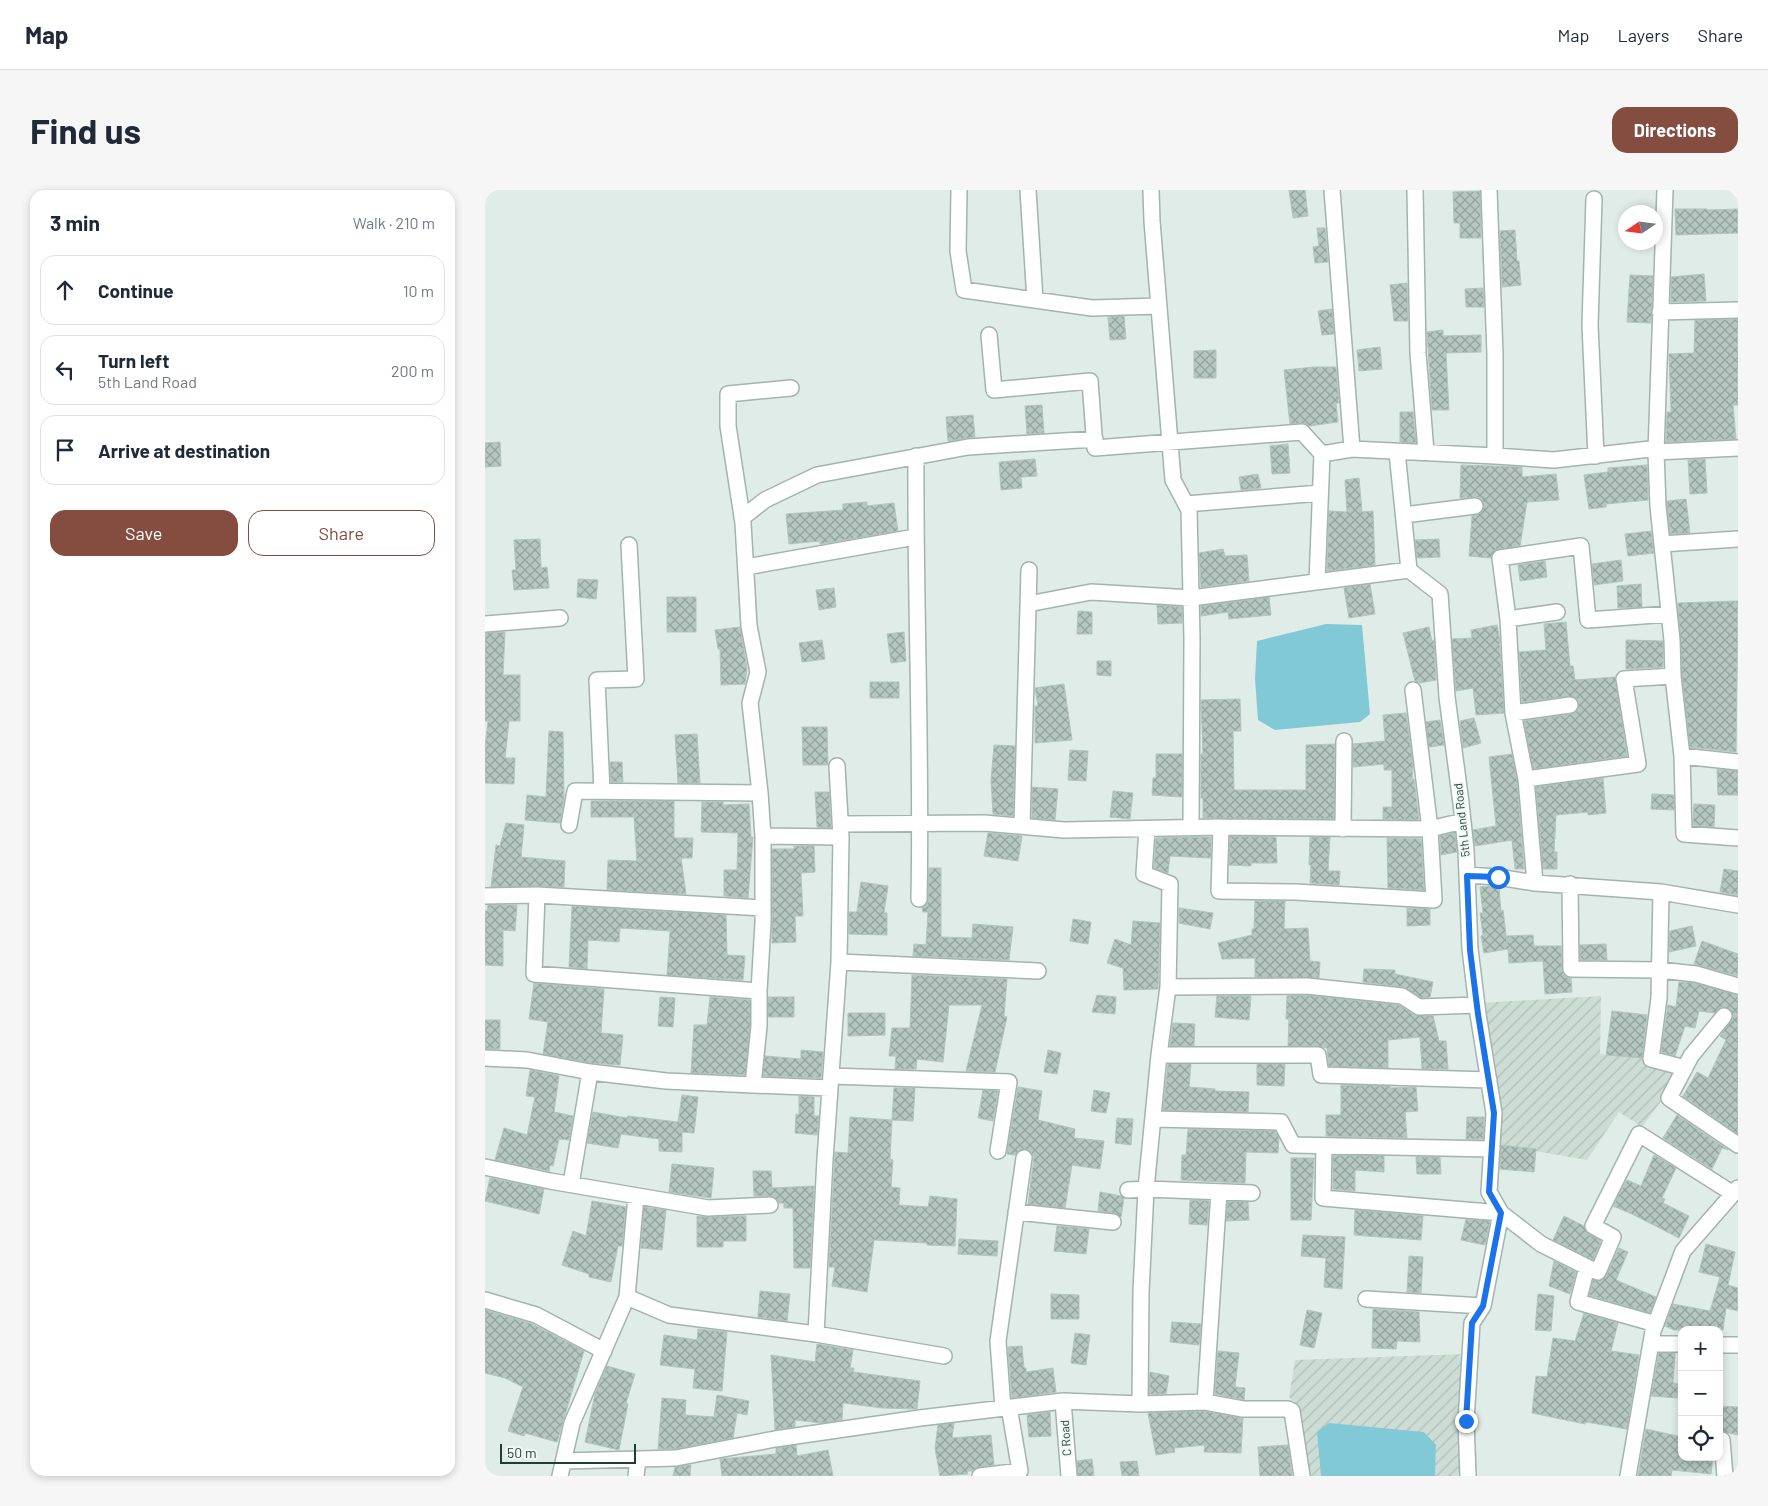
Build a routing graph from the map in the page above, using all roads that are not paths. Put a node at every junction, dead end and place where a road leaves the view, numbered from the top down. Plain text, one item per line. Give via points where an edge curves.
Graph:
1 (959, 190) edge
2 (1028, 190) edge
3 (1151, 190) edge
4 (1332, 190) edge
5 (1415, 190) edge
6 (1489, 190) edge
7 (1665, 190) edge
8 (1594, 199) dead end
9 (1035, 300) junction
10 (1159, 306) junction
11 (1738, 310) edge
12 (1661, 312) junction
13 (989, 335) dead end
14 (791, 388) dead end
15 (1095, 439) junction
16 (1170, 442) junction
17 (1738, 448) edge
18 (1352, 449) junction
19 (1397, 452) junction
20 (1426, 452) junction
21 (1656, 452) junction
22 (1322, 454) junction
23 (916, 456) junction
24 (1495, 456) junction
25 (1596, 456) junction
26 (1320, 493) junction
27 (1186, 504) junction
28 (1475, 506) dead end
29 (1404, 515) junction
30 (742, 518) junction
31 (915, 537) junction
32 (1738, 539) edge
33 (1662, 544) junction
34 (629, 545) dead end
35 (746, 566) junction
36 (1029, 570) dead end
37 (1409, 570) junction
38 (1317, 582) junction
39 (1191, 598) junction
40 (1028, 604) junction
41 (1557, 612) dead end
42 (1669, 614) junction
43 (560, 618) dead end
44 (1508, 619) junction
45 (485, 624) edge
46 (1673, 676) junction
47 (1413, 690) dead end
48 (1570, 705) dead end
49 (1513, 713) junction
50 (1344, 741) dead end
51 (1682, 756) junction
52 (1738, 762) edge
53 (837, 766) dead end
54 (1526, 779) junction
55 (602, 791) junction
56 (760, 793) junction
57 (1463, 821) junction
58 (921, 823) junction
59 (569, 826) dead end
60 (1022, 826) junction
61 (1221, 827) junction
62 (1147, 828) junction
63 (1191, 828) junction
64 (1343, 829) junction
65 (1430, 829) junction
66 (840, 830) junction
67 (763, 836) junction
68 (1738, 838) edge
69 (1467, 876) junction
70 (1535, 883) junction
71 (1570, 884) junction
72 (1661, 892) junction
73 (537, 895) junction
74 (485, 896) edge
75 (919, 899) dead end
76 (1738, 905) edge
77 (763, 908) junction
78 (839, 962) junction
79 (1660, 970) junction
80 (1039, 971) dead end
81 (1738, 986) edge
82 (1168, 987) junction
83 (759, 991) junction
84 (1477, 1005) junction
85 (1725, 1016) dead end
86 (1159, 1055) junction
87 (485, 1058) edge
88 (1685, 1068) junction
89 (590, 1072) junction
90 (1489, 1080) junction
91 (831, 1082) junction
92 (753, 1085) junction
93 (1154, 1118) junction
94 (1738, 1145) edge
95 (1324, 1146) junction
96 (1492, 1149) junction
97 (998, 1151) dead end
98 (1024, 1158) dead end
99 (485, 1167) edge
100 (571, 1184) junction
101 (1146, 1189) junction
102 (1127, 1190) dead end
103 (1735, 1190) edge
104 (1219, 1192) junction
105 (1252, 1193) dead end
106 (636, 1196) junction
107 (770, 1205) dead end
108 (1016, 1212) junction
109 (1501, 1213) junction
110 (1113, 1222) dead end
111 (1587, 1267) junction
112 (627, 1297) junction
113 (1366, 1299) dead end
114 (485, 1300) edge
115 (1483, 1306) junction
116 (1656, 1324) junction
117 (816, 1334) junction
118 (1651, 1344) junction
119 (1678, 1344) edge
120 (1723, 1345) edge
121 (1738, 1345) edge
122 (604, 1351) junction
123 (944, 1356) dead end
124 (1063, 1401) junction
125 (1205, 1402) junction
126 (1140, 1404) junction
127 (1006, 1408) junction
128 (1723, 1440) dead end
129 (638, 1459) junction
130 (564, 1461) junction
131 (560, 1476) edge
132 (636, 1476) edge
133 (980, 1476) edge
134 (1069, 1476) edge
135 (1302, 1476) edge
136 (1467, 1476) edge
137 (1628, 1476) edge
138 (1725, 1476) edge

1 - 9 street via 958,251 964,290
2 - 9 street
3 - 10 street
4 - 18 street
5 - 20 street via 1418,353
6 - 24 street
7 - 12 street
8 - 25 street via 1590,325
9 - 10 street via 1092,308
10 - 16 street
11 - 12 street
12 - 21 street
13 - 15 street via 994,390 1090,381
14 - 30 street via 728,394 728,426
15 - 16 street via 1095,448
15 - 23 street via 968,447
16 - 22 street via 1302,432
16 - 27 street via 1173,480
17 - 21 street
18 - 19 street
18 - 22 street
19 - 20 street
19 - 29 street
20 - 24 street
21 - 25 street via 1650,449
21 - 33 street
22 - 26 street
23 - 30 street via 817,475 765,500
23 - 31 street
24 - 25 street via 1555,460
26 - 27 street
26 - 38 street
27 - 39 street via 1189,510
28 - 29 street
29 - 37 street
30 - 35 street
31 - 35 street
31 - 58 street
32 - 33 street
33 - 42 street
34 - 55 street via 636,678 597,680
35 - 56 street via 749,626 758,672 750,703
36 - 40 street
37 - 38 street
37 - 57 street, 5th Land Road via 1440,594 1447,697
38 - 39 street
39 - 40 street via 1091,592
39 - 63 street
40 - 60 street
41 - 44 street
42 - 44 street via 1588,620 1581,546 1501,558
42 - 46 street
43 - 45 street
44 - 49 street
46 - 51 street
46 - 54 street via 1624,679 1638,764
47 - 65 street
48 - 49 street
49 - 54 street
50 - 64 street
51 - 52 street
51 - 68 street via 1684,834
53 - 66 street
54 - 70 street
55 - 56 street
55 - 59 street via 575,791
56 - 67 street
57 - 65 street
57 - 69 street, 5th Land Road
58 - 60 street
58 - 66 street
58 - 75 street
60 - 62 street via 1064,830
61 - 63 street
61 - 64 street
61 - 65 street via 1219,891 1434,900
62 - 63 street
62 - 82 street via 1144,874 1169,884
64 - 65 street
66 - 67 street
66 - 78 street
67 - 77 street
69 - 70 street
69 - 84 street, 5th Land Road via 1470,950
70 - 71 street
71 - 72 street
71 - 79 street via 1571,969
72 - 76 street
72 - 79 street
73 - 74 street
73 - 77 street
73 - 83 street via 534,974
77 - 83 street
78 - 80 street
78 - 91 street
79 - 81 street via 1696,974
79 - 88 street via 1651,1058
82 - 84 street via 1307,986 1402,996 1419,1007
82 - 86 street
83 - 92 street
84 - 90 street, 5th Land Road
85 - 88 street via 1691,1056
86 - 90 street via 1317,1055 1321,1075
86 - 93 street
87 - 89 street via 527,1060
88 - 94 street via 1669,1098
89 - 92 street
89 - 100 street
90 - 96 street, 5th Land Road via 1494,1113
91 - 92 street
91 - 97 street via 1009,1082
91 - 117 street
93 - 95 street via 1281,1122 1293,1145
93 - 101 street
95 - 96 street
95 - 109 street via 1323,1198
96 - 109 street, 5th Land Road via 1489,1192
98 - 108 street
99 - 100 street
100 - 106 street
101 - 102 street
101 - 104 street
101 - 126 street
103 - 111 street via 1639,1134 1593,1226 1613,1236 1598,1272
103 - 116 street via 1683,1251
104 - 105 street
104 - 125 street
106 - 107 street via 708,1208
106 - 112 street
108 - 110 street
108 - 127 street via 998,1341
109 - 111 street via 1541,1244
109 - 115 street
111 - 116 street via 1578,1302
112 - 117 street via 669,1314
112 - 122 street
113 - 115 street
114 - 122 street via 536,1315
115 - 136 street via 1472,1323 1466,1421
116 - 118 street
117 - 123 street
118 - 119 street
118 - 137 street
120 - 121 street
122 - 130 street via 572,1423
124 - 126 street
124 - 127 street
124 - 134 street, C Road
125 - 126 street
125 - 135 street via 1243,1409 1292,1411
127 - 129 street via 784,1438 677,1458
127 - 133 street via 1021,1470
128 - 138 street
129 - 130 street
129 - 132 street
130 - 131 street

